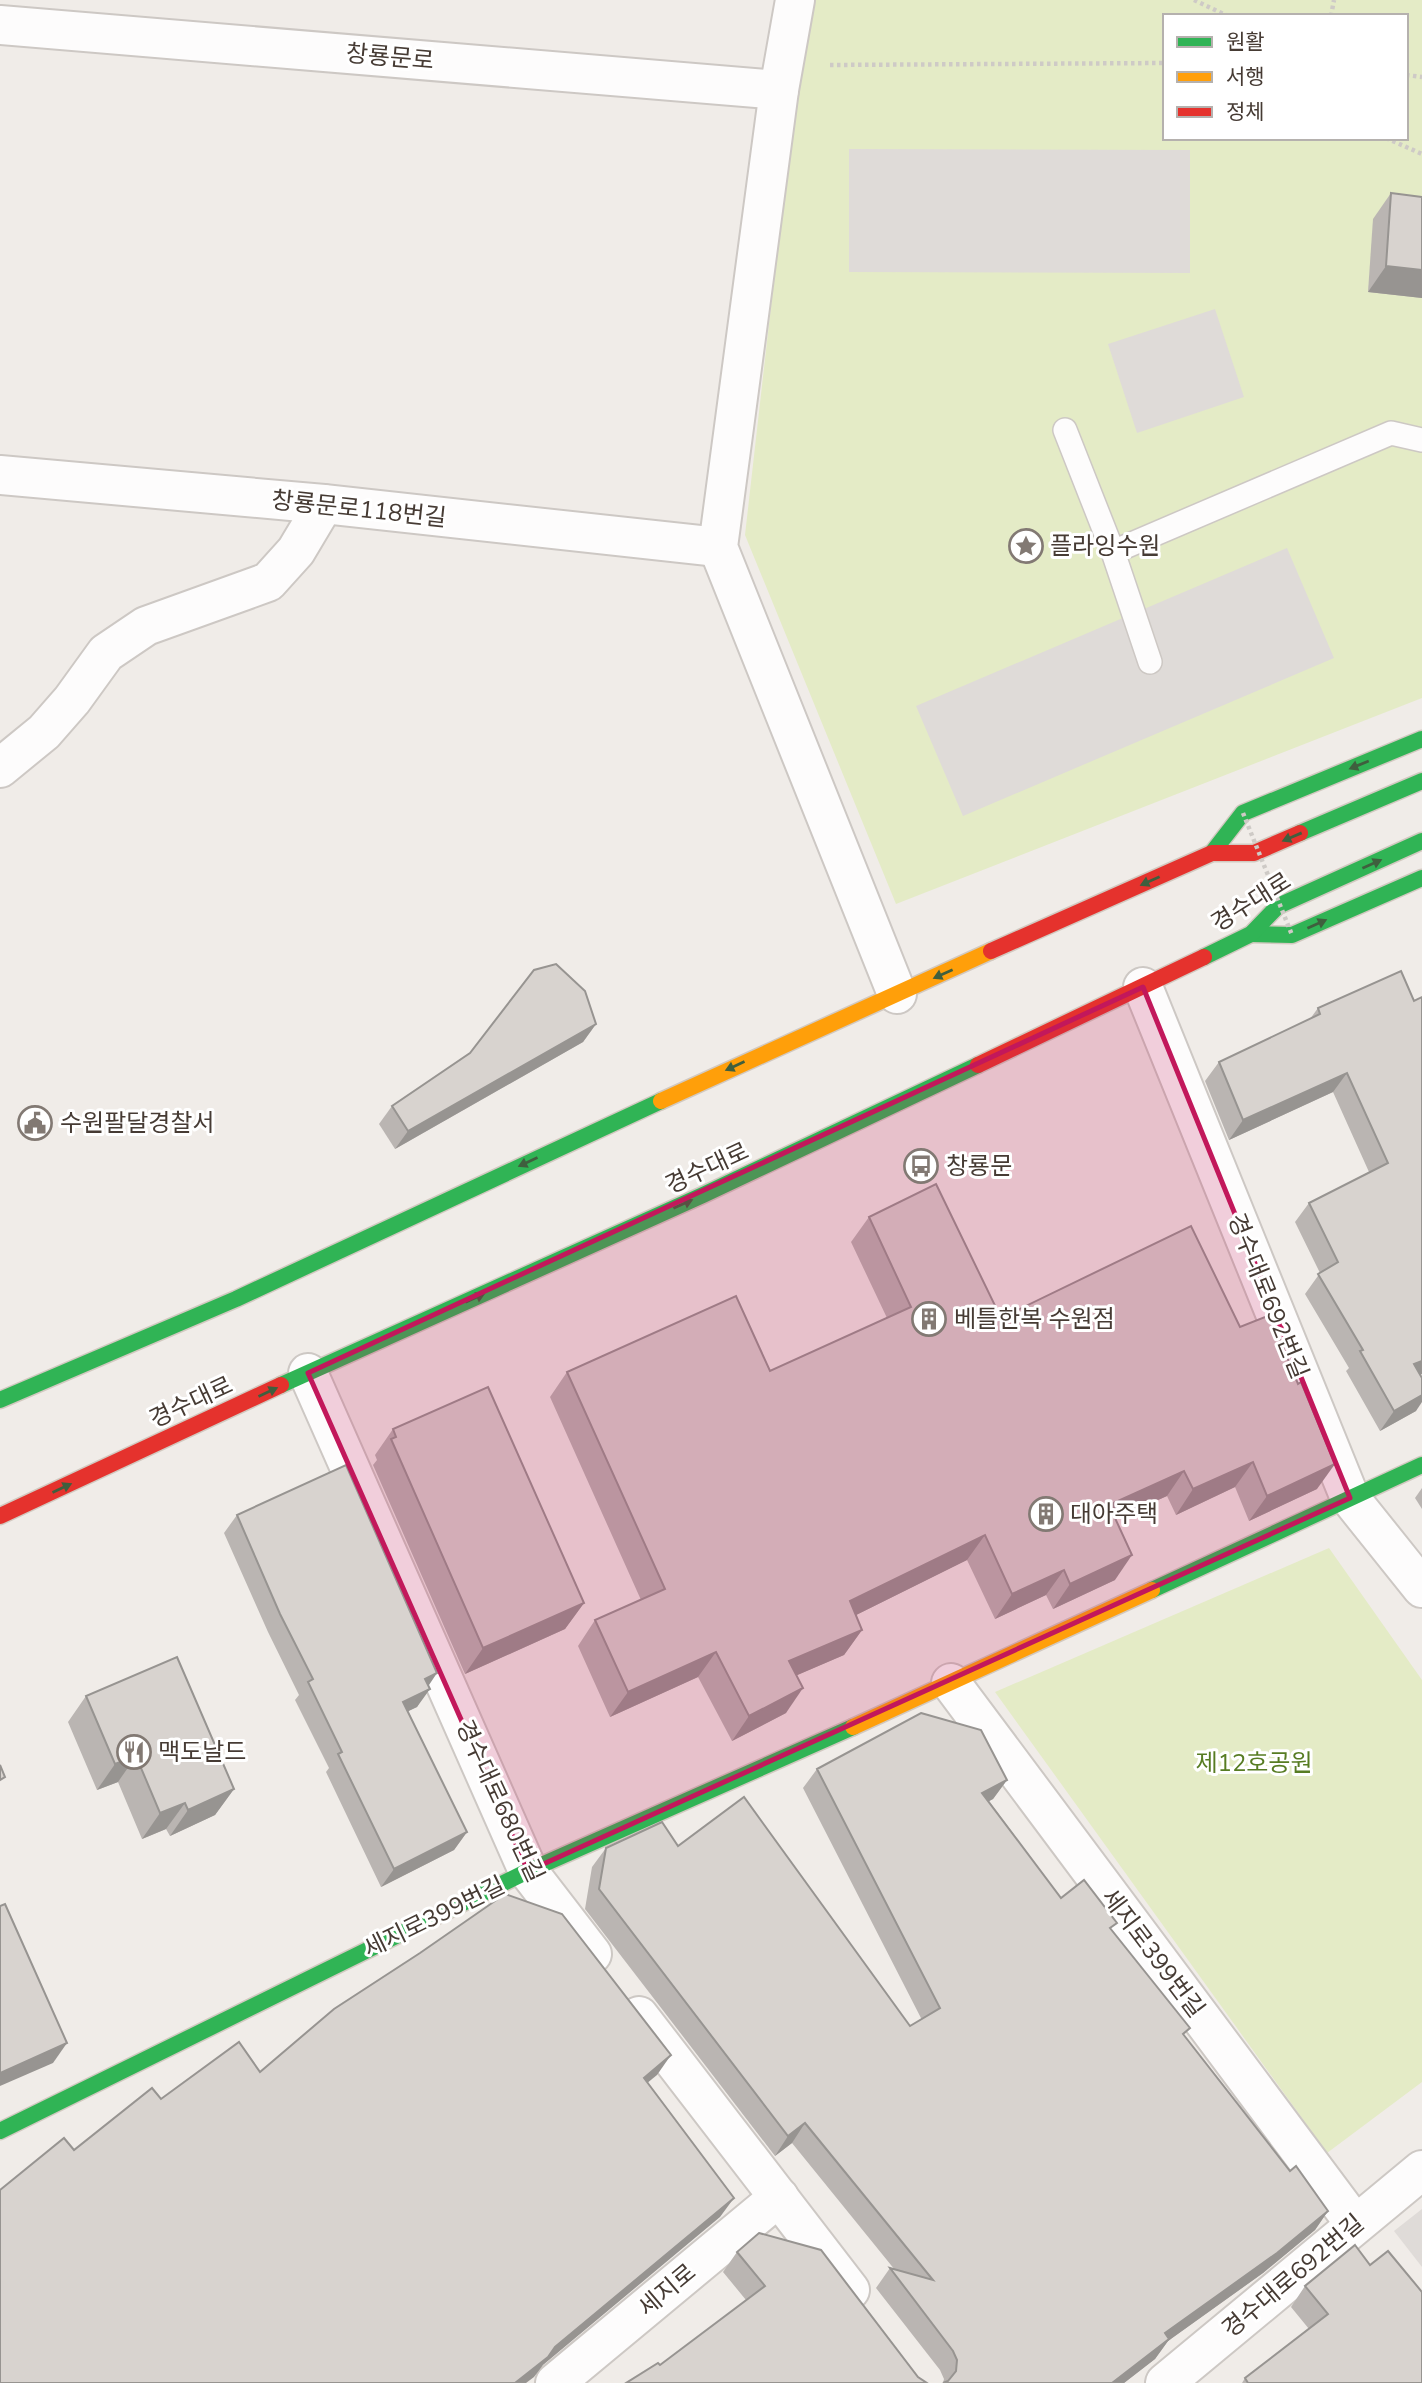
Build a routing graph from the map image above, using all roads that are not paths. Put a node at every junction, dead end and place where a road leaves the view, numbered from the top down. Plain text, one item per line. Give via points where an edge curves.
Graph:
1 (795, 0) edge
2 (0, 25) edge
3 (781, 77) junction
4 (1065, 430) dead end
5 (1422, 440) edge
6 (0, 475) edge
7 (324, 504) junction
8 (718, 547) junction
9 (1113, 552) junction
10 (1150, 662) dead end
11 (1422, 739) edge
12 (0, 768) edge
13 (1422, 781) edge
14 (1422, 841) edge
15 (1212, 853) junction
16 (1422, 878) edge
17 (1251, 934) junction
18 (1143, 987) junction
19 (897, 994) junction
20 (309, 1373) junction
21 (0, 1400) edge
22 (1422, 1465) edge
23 (1350, 1498) junction
24 (0, 1516) edge
25 (1422, 1588) edge
26 (951, 1683) junction
27 (528, 1871) junction
28 (0, 2131) edge
29 (1422, 2170) edge
30 (779, 2197) junction
31 (1355, 2224) junction
32 (872, 2317) edge
33 (555, 2383) edge
34 (1165, 2383) edge

1 - 3 street
2 - 3 street, 창룡문로
3 - 8 street
4 - 9 lane
5 - 9 lane via 1391,433
6 - 7 street, 창룡문로118번길
7 - 8 street, 창룡문로118번길
7 - 12 street via 296,551 268,582 146,626 106,653 44,732
8 - 19 street
9 - 10 lane
11 -> 15 main road via 1243,813
13 -> 15 main road, 경수대로 via 1254,853
17 -> 14 main road, 경수대로 via 1278,906
15 -> 19 main road, 경수대로
17 -> 16 main road via 1292,935
17 - 18 main road, 경수대로
20 -> 18 main road, 경수대로 via 703,1195
18 - 23 street, 경수대로692번길
19 -> 21 main road, 경수대로 via 236,1299
24 -> 20 main road, 경수대로
20 - 27 street, 경수대로680번길
22 - 23 main road, 세지로399번길
23 - 25 street, 경수대로692번길
23 - 26 main road, 세지로399번길
26 - 27 main road, 세지로399번길
26 - 31 street, 세지로399번길
27 - 28 main road, 세지로399번길
27 - 30 street, 경수대로680번길
29 - 31 street, 경수대로692번길
30 - 32 street, 경수대로680번길
30 - 33 street, 세지로
31 - 34 street, 경수대로692번길

